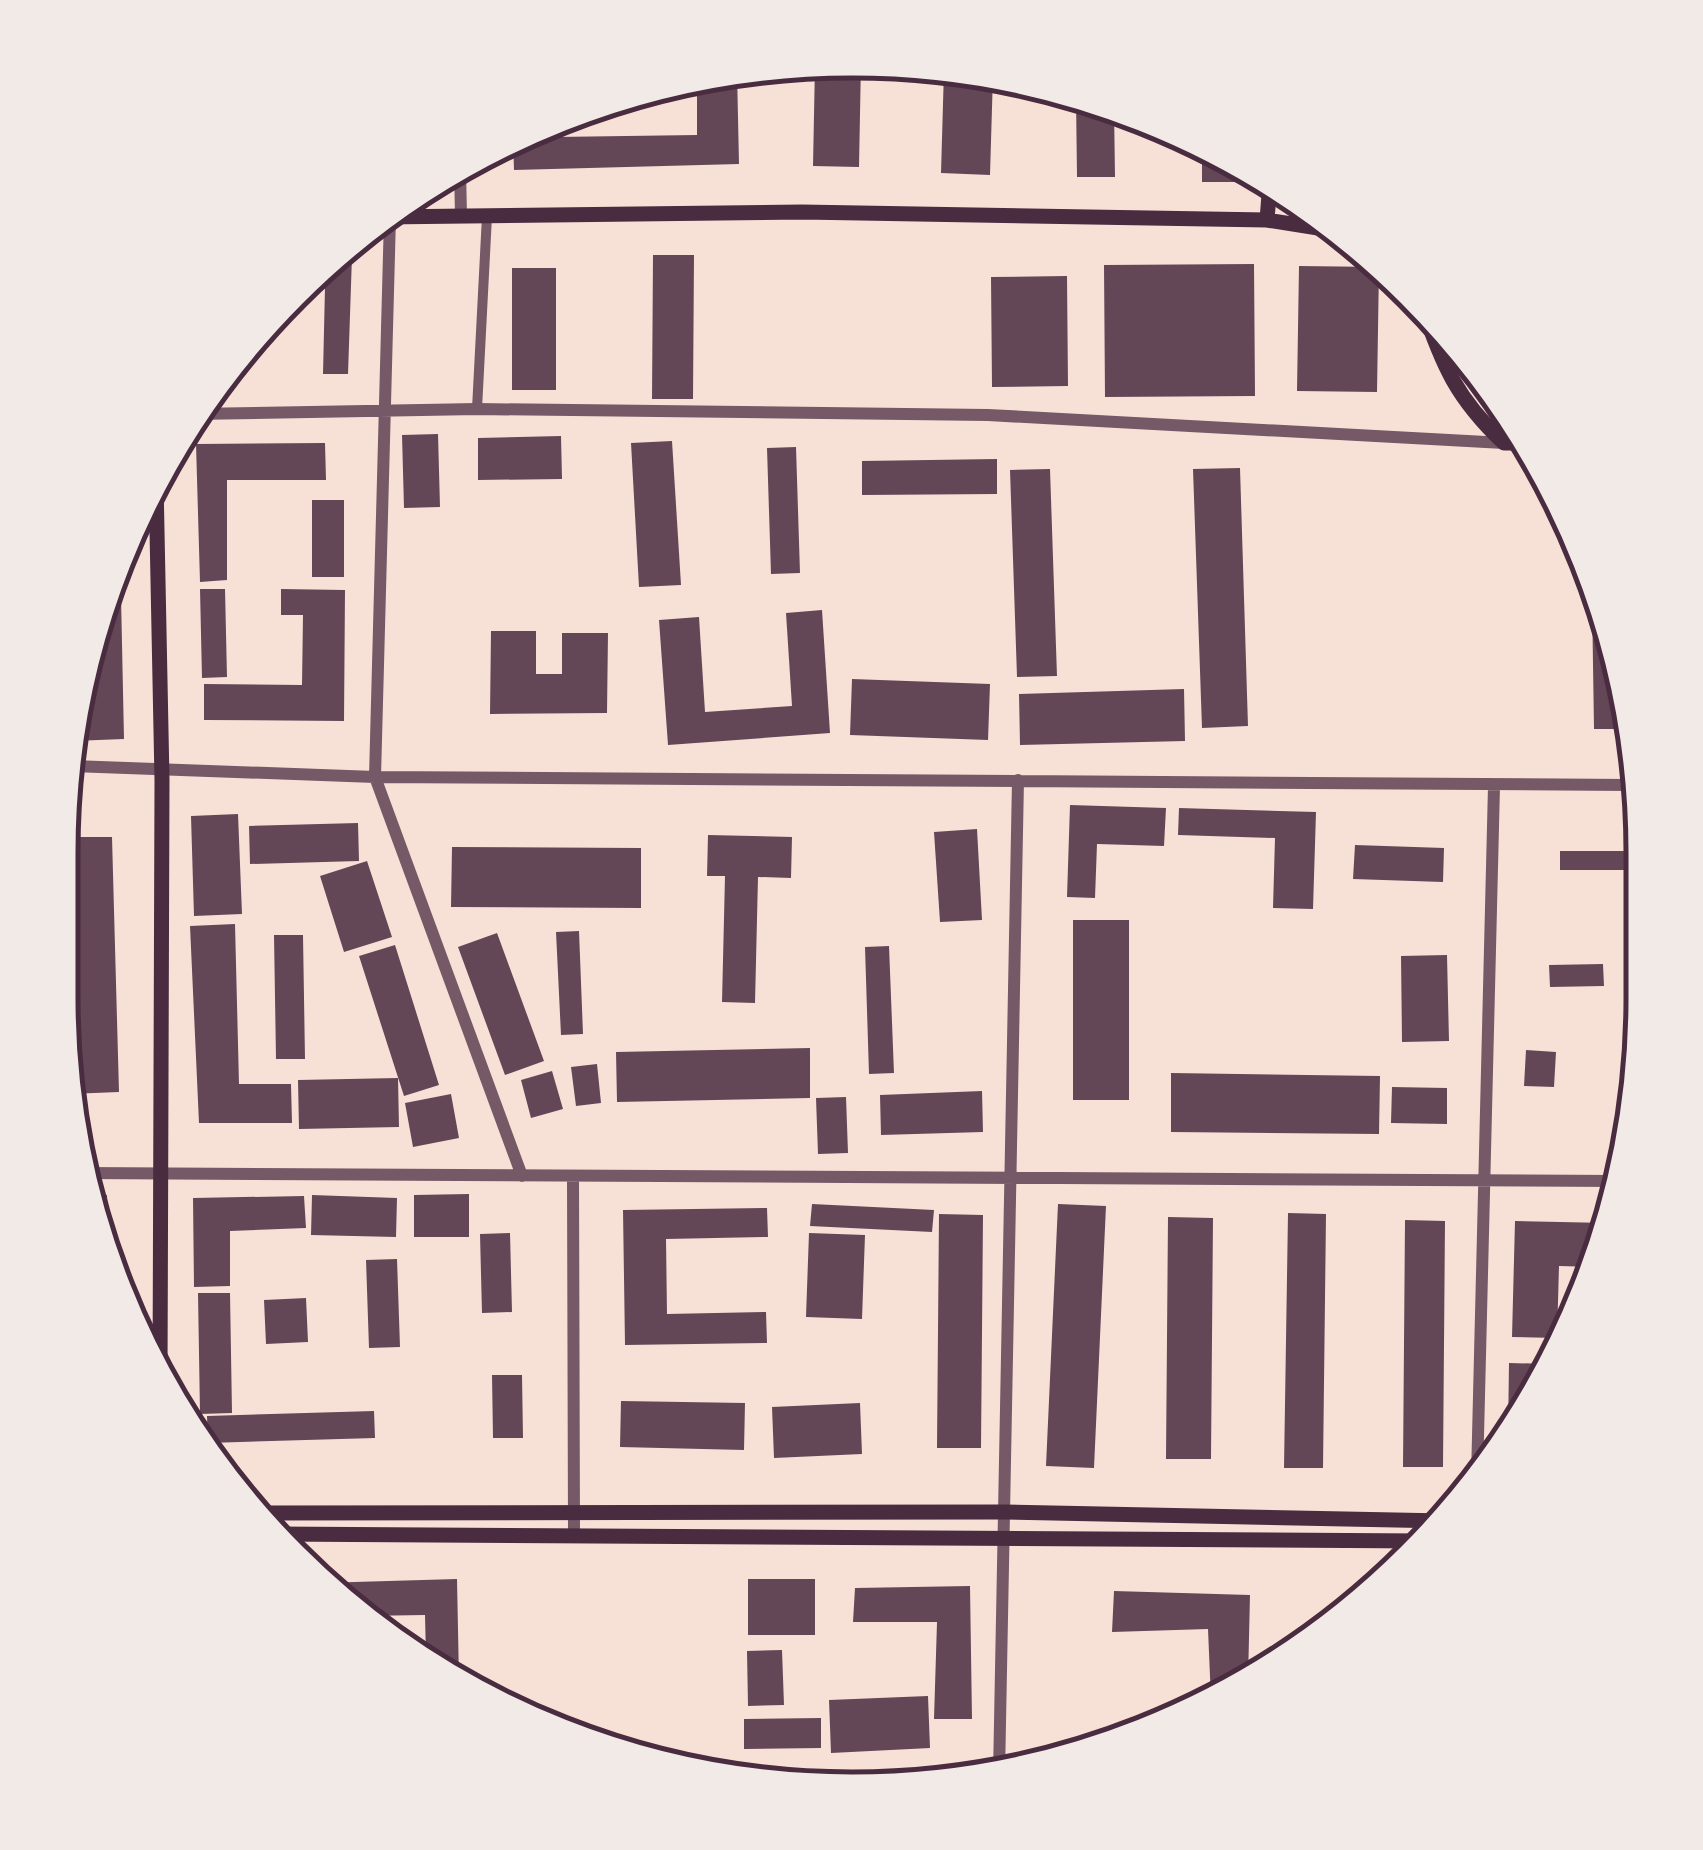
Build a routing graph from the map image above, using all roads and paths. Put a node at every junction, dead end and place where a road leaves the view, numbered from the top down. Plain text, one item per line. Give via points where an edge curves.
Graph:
1 (460, 184) edge
2 (1269, 200) edge
3 (460, 216) junction
4 (487, 216) junction
5 (409, 217) edge
6 (1267, 220) junction
7 (1308, 226) edge
8 (387, 232) edge
9 (1435, 343) edge
10 (477, 409) junction
11 (385, 411) junction
12 (213, 414) edge
13 (1504, 443) junction
14 (1509, 443) edge
15 (157, 510) edge
16 (82, 766) edge
17 (162, 768) junction
18 (375, 777) junction
19 (1018, 780) junction
20 (1622, 785) edge
21 (1494, 786) junction
22 (98, 1173) edge
23 (160, 1174) junction
24 (522, 1176) junction
25 (573, 1176) junction
26 (1482, 1178) junction
27 (1011, 1179) junction
28 (1603, 1181) edge
29 (160, 1346) edge
30 (1478, 1453) edge
31 (574, 1510) junction
32 (1005, 1512) junction
33 (274, 1513) edge
34 (1423, 1520) edge
35 (574, 1533) junction
36 (293, 1534) edge
37 (1005, 1535) junction
38 (1404, 1541) edge
39 (999, 1758) edge

1 - 3 street
2 - 6 main road
3 - 4 main road
3 - 5 main road
4 - 6 main road via 802,212
4 - 10 street
6 - 7 main road
8 - 11 street
9 - 13 main road via 1470,410
10 - 11 street
10 - 13 street via 988,415
11 - 12 street
11 - 18 street
13 - 14 main road
15 - 17 main road
16 - 17 street
17 - 18 street
17 - 23 main road
18 - 19 street
18 - 24 street
19 - 21 street
19 - 27 street
20 - 21 street
21 - 26 street
22 - 23 street
23 - 24 street
23 - 29 main road
24 - 25 street
25 - 27 street
25 - 31 street
26 - 27 street
26 - 28 street
26 - 30 street
27 - 32 street
31 - 32 main road
31 - 33 main road
31 - 35 street
32 - 34 main road
32 - 37 street
35 - 36 main road
35 - 37 main road
37 - 38 main road
37 - 39 street

